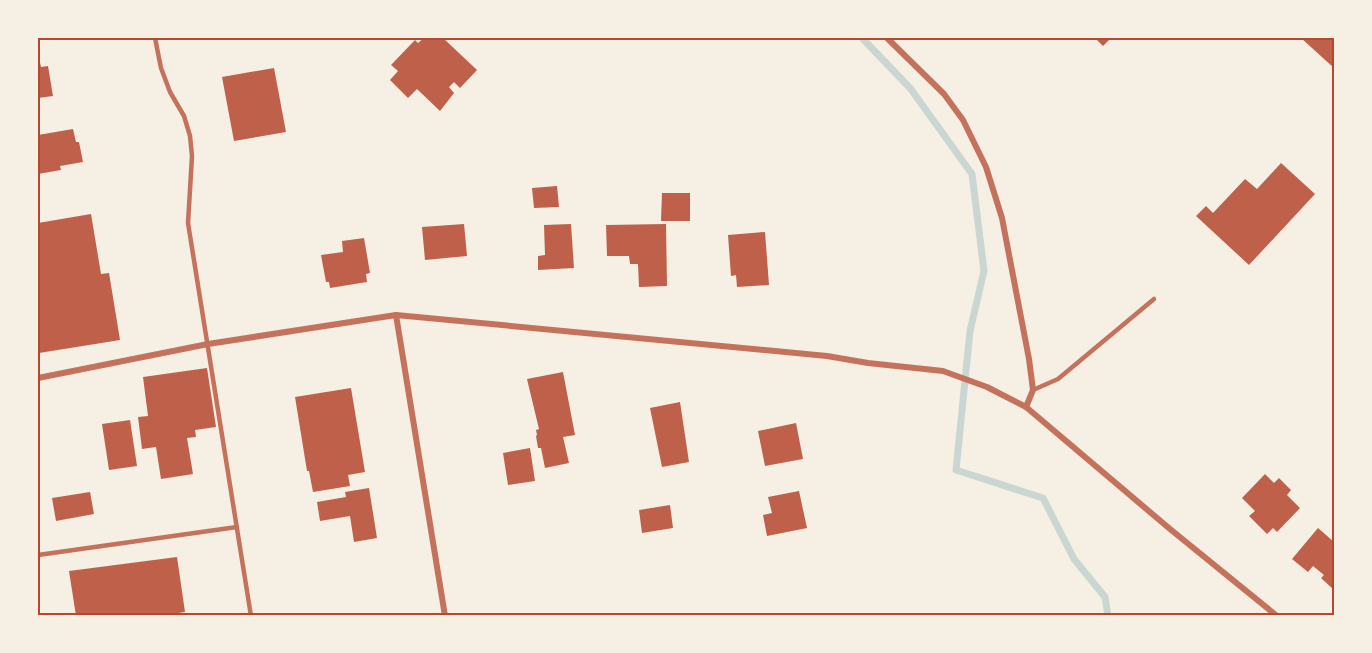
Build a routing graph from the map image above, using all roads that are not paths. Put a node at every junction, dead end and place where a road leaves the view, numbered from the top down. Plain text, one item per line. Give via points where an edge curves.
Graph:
1 (156, 38) edge
2 (887, 38) edge
3 (1154, 299) dead end
4 (396, 315) junction
5 (208, 344) junction
6 (38, 378) edge
7 (1033, 390) junction
8 (1026, 407) junction
9 (237, 527) junction
10 (38, 555) edge
11 (251, 615) edge
12 (445, 615) edge
13 (1277, 615) edge

1 - 5 lane via 161,68 190,136 188,224
2 - 7 street via 944,94 963,120 987,167 1002,218
3 - 7 lane via 1059,379
4 - 5 street
4 - 8 street via 827,356 943,371
4 - 12 street
5 - 6 street
5 - 9 lane
7 - 8 street
8 - 13 street
9 - 10 lane
9 - 11 lane

